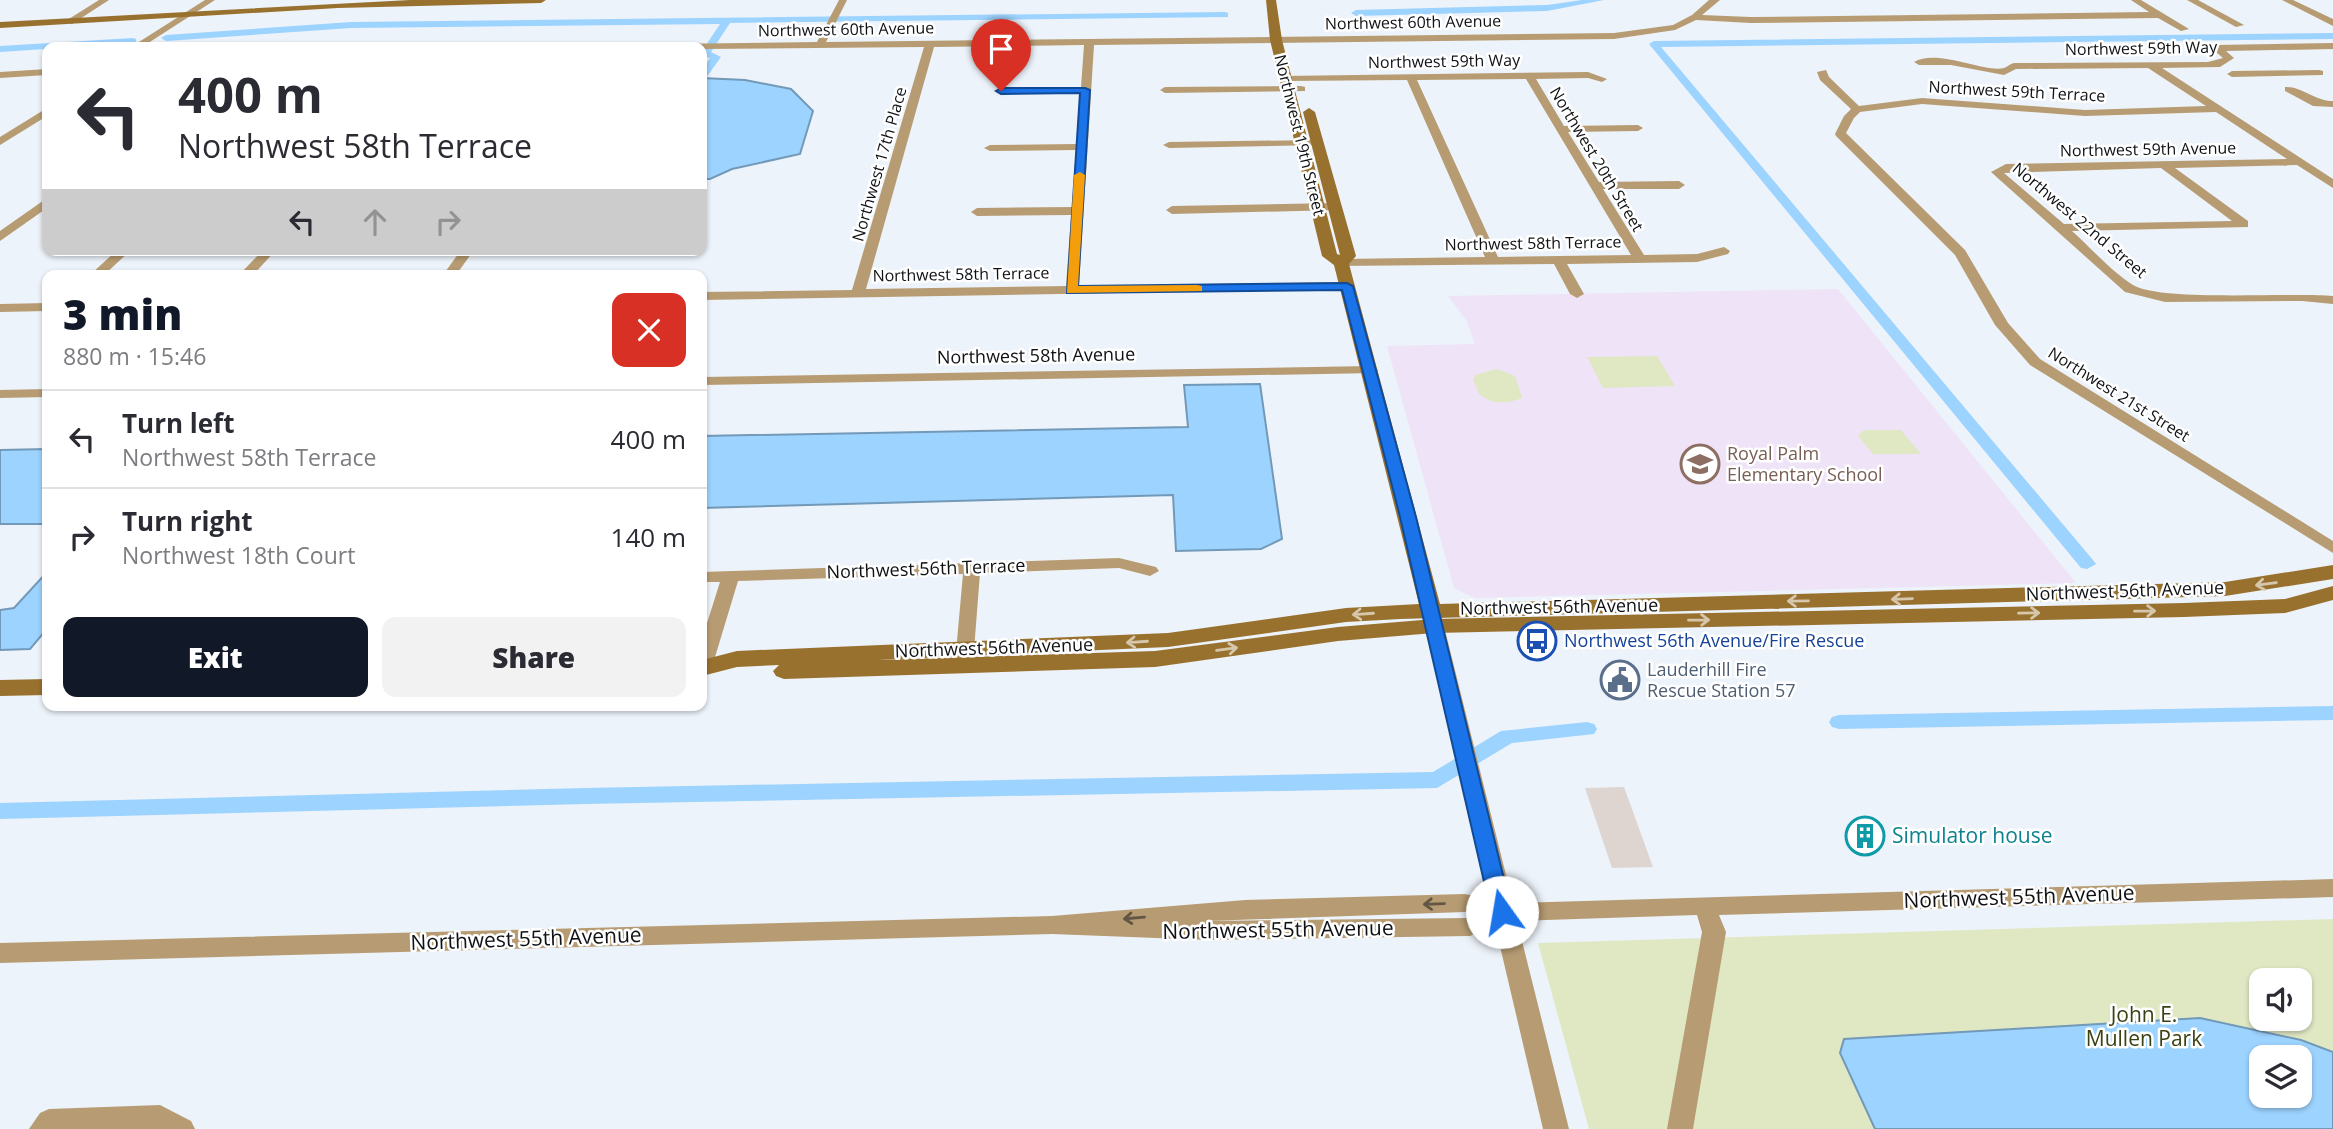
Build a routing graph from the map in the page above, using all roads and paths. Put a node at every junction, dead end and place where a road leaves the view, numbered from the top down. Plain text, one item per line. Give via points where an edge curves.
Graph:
1 (105, 0) edge
2 (211, 0) edge
3 (328, 0) edge
4 (541, 0) edge
5 (843, 0) edge
6 (1271, 0) edge
7 (1280, 0) edge
8 (1716, 0) edge
9 (2135, 0) edge
10 (2192, 0) edge
11 (2286, 0) edge
12 (452, 1) edge
13 (270, 6) junction
14 (194, 11) junction
15 (2160, 15) junction
16 (1695, 17) junction
17 (0, 19) edge
18 (73, 19) junction
19 (2333, 23) edge
20 (0, 25) edge
21 (2239, 25) dead end
22 (2184, 29) dead end
23 (1283, 40) junction
24 (144, 42) edge
25 (1089, 42) junction
26 (930, 44) junction
27 (820, 45) junction
28 (707, 46) edge
29 (2333, 46) edge
30 (2271, 47) junction
31 (2333, 52) edge
32 (2290, 58) junction
33 (1919, 62) dead end
34 (2150, 65) junction
35 (42, 72) edge
36 (1822, 72) dead end
37 (2319, 73) junction
38 (2232, 74) dead end
39 (0, 75) edge
40 (1529, 76) junction
41 (1411, 78) junction
42 (1602, 79) dead end
43 (2333, 79) edge
44 (1294, 83) junction
45 (2290, 89) dead end
46 (1085, 90) junction
47 (1165, 90) dead end
48 (1001, 91) dead end
49 (2333, 104) edge
50 (1857, 109) junction
51 (2219, 109) junction
52 (42, 114) edge
53 (1638, 128) dead end
54 (1561, 129) junction
55 (0, 142) edge
56 (1303, 143) junction
57 (1318, 143) junction
58 (1169, 145) dead end
59 (1082, 147) junction
60 (990, 148) dead end
61 (2299, 162) junction
62 (2162, 164) junction
63 (1998, 169) joint
64 (2333, 184) edge
65 (1679, 185) dead end
66 (1595, 186) junction
67 (42, 206) edge
68 (1319, 207) junction
69 (1334, 207) junction
70 (1172, 210) dead end
71 (1077, 211) junction
72 (977, 212) dead end
73 (2061, 228) junction
74 (0, 237) edge
75 (1724, 251) dead end
76 (118, 256) edge
77 (264, 256) edge
78 (463, 256) edge
79 (1639, 258) junction
80 (1558, 260) junction
81 (1493, 261) junction
82 (1341, 263) junction
83 (102, 270) edge
84 (250, 270) edge
85 (453, 270) edge
86 (1347, 286) junction
87 (1072, 290) junction
88 (858, 293) junction
89 (1577, 294) dead end
90 (707, 296) edge
91 (2333, 300) edge
92 (42, 307) edge
93 (0, 308) edge
94 (1371, 370) junction
95 (707, 382) edge
96 (42, 393) edge
97 (0, 394) edge
98 (2333, 548) edge
99 (972, 568) junction
100 (1150, 571) dead end
101 (2333, 572) edge
102 (731, 576) junction
103 (707, 577) edge
104 (2333, 593) edge
105 (1433, 618) junction
106 (707, 651) edge
107 (964, 658) junction
108 (707, 667) edge
109 (707, 669) edge
110 (42, 687) edge
111 (0, 688) edge
112 (2333, 888) edge
113 (1705, 906) junction
114 (1502, 912) junction
115 (0, 953) edge
116 (45, 1125) edge
117 (182, 1129) edge
118 (1556, 1129) edge
119 (1681, 1129) edge

1 - 18 street
2 - 14 street
3 - 13 street
4 - 12 street
5 - 27 street
6 - 23 street, Northwest 19th Street
7 - 23 street, Northwest 19th Street
8 - 16 street
9 - 15 street
10 - 21 street
11 - 19 street
12 - 13 street
13 - 14 street
14 - 18 street
14 - 24 street
15 - 16 street, Northwest 60th Avenue
15 - 22 street
16 - 23 street, Northwest 60th Avenue via 1675,27 1614,36
17 - 18 street
18 - 20 street
23 - 25 street, Northwest 60th Avenue
23 - 44 street, Northwest 19th Street
25 - 26 street, Northwest 60th Avenue
25 - 46 street
26 - 27 street, Northwest 60th Avenue
26 - 88 street, Northwest 17th Place
27 - 28 street, Northwest 60th Avenue
29 - 30 street, Northwest 59th Way
30 - 32 street
30 - 34 street, Northwest 59th Way via 2216,48 2229,58 2220,64
31 - 32 street
32 - 37 street
33 - 34 street, Northwest 59th Way via 1951,62 2004,72 2014,66
34 - 51 street
35 - 39 street
36 - 50 street
37 - 38 street
37 - 43 street
40 - 41 street, Northwest 59th Way
40 - 42 street, Northwest 59th Way
40 - 54 street, Northwest 20th Street
41 - 44 street, Northwest 59th Way
41 - 81 street
44 - 47 street, Northwest 59th Way
44 - 56 street, Northwest 19th Street
44 - 57 street, Northwest 19th Street
45 - 49 street via 2316,104
46 - 48 street
46 - 59 street
50 - 51 street, Northwest 59th Terrace via 1922,101 2085,113
50 - 98 street, Northwest 21st Street via 1840,134 1960,253 2002,325 2035,362
51 - 61 street
52 - 55 street
53 - 54 street
54 - 66 street, Northwest 20th Street
56 - 57 street
56 - 58 street
56 - 68 street, Northwest 19th Street
57 - 69 street, Northwest 19th Street
59 - 60 street
59 - 71 street
61 - 62 street, Northwest 59th Avenue
61 - 64 street
62 - 63 street, Northwest 59th Avenue
62 - 73 street via 2244,224
63 - 73 street, Northwest 22nd Street via 1999,176
65 - 66 street
66 - 79 street, Northwest 20th Street
67 - 74 street
68 - 69 street
68 - 70 street
68 - 82 street, Northwest 19th Street via 1330,256
69 - 82 street, Northwest 19th Street via 1348,256
71 - 72 street
71 - 87 street
73 - 91 street, Northwest 22nd Street via 2130,289 2144,294
75 - 79 street, Northwest 58th Terrace via 1697,258
76 - 83 street
77 - 84 street
78 - 85 street
79 - 80 street, Northwest 58th Terrace
80 - 81 street, Northwest 58th Terrace
80 - 89 street
81 - 82 street, Northwest 58th Terrace
82 - 86 street, Northwest 19th Street
86 - 87 street, Northwest 58th Terrace
86 - 94 street, Northwest 19th Street
87 - 88 street, Northwest 58th Terrace
88 - 90 street, Northwest 58th Terrace
92 - 93 street
94 - 95 street, Northwest 58th Avenue
94 - 105 street, Northwest 19th Street
96 - 97 street
99 - 100 street, Northwest 56th Terrace via 1119,563
99 - 102 street, Northwest 56th Terrace
99 - 107 street
101 -> 105 street, Northwest 56th Avenue via 2225,589
102 - 103 street, Northwest 56th Terrace
102 - 106 street
105 -> 104 street, Northwest 56th Avenue via 2184,610 2285,606
105 - 107 street, Northwest 56th Avenue via 1155,659
105 - 114 street, Northwest 19th Street
107 - 108 street, Northwest 56th Avenue via 737,659
107 - 109 street, Northwest 56th Avenue via 735,672
110 - 111 street
112 - 113 street, Northwest 55th Avenue
113 - 114 street, Northwest 55th Avenue
113 - 119 street via 1714,932
114 - 115 street, Northwest 55th Avenue via 1465,903 1245,909 1052,925
114 - 118 street, Northwest 19th Street
116 - 117 street via 160,1117

